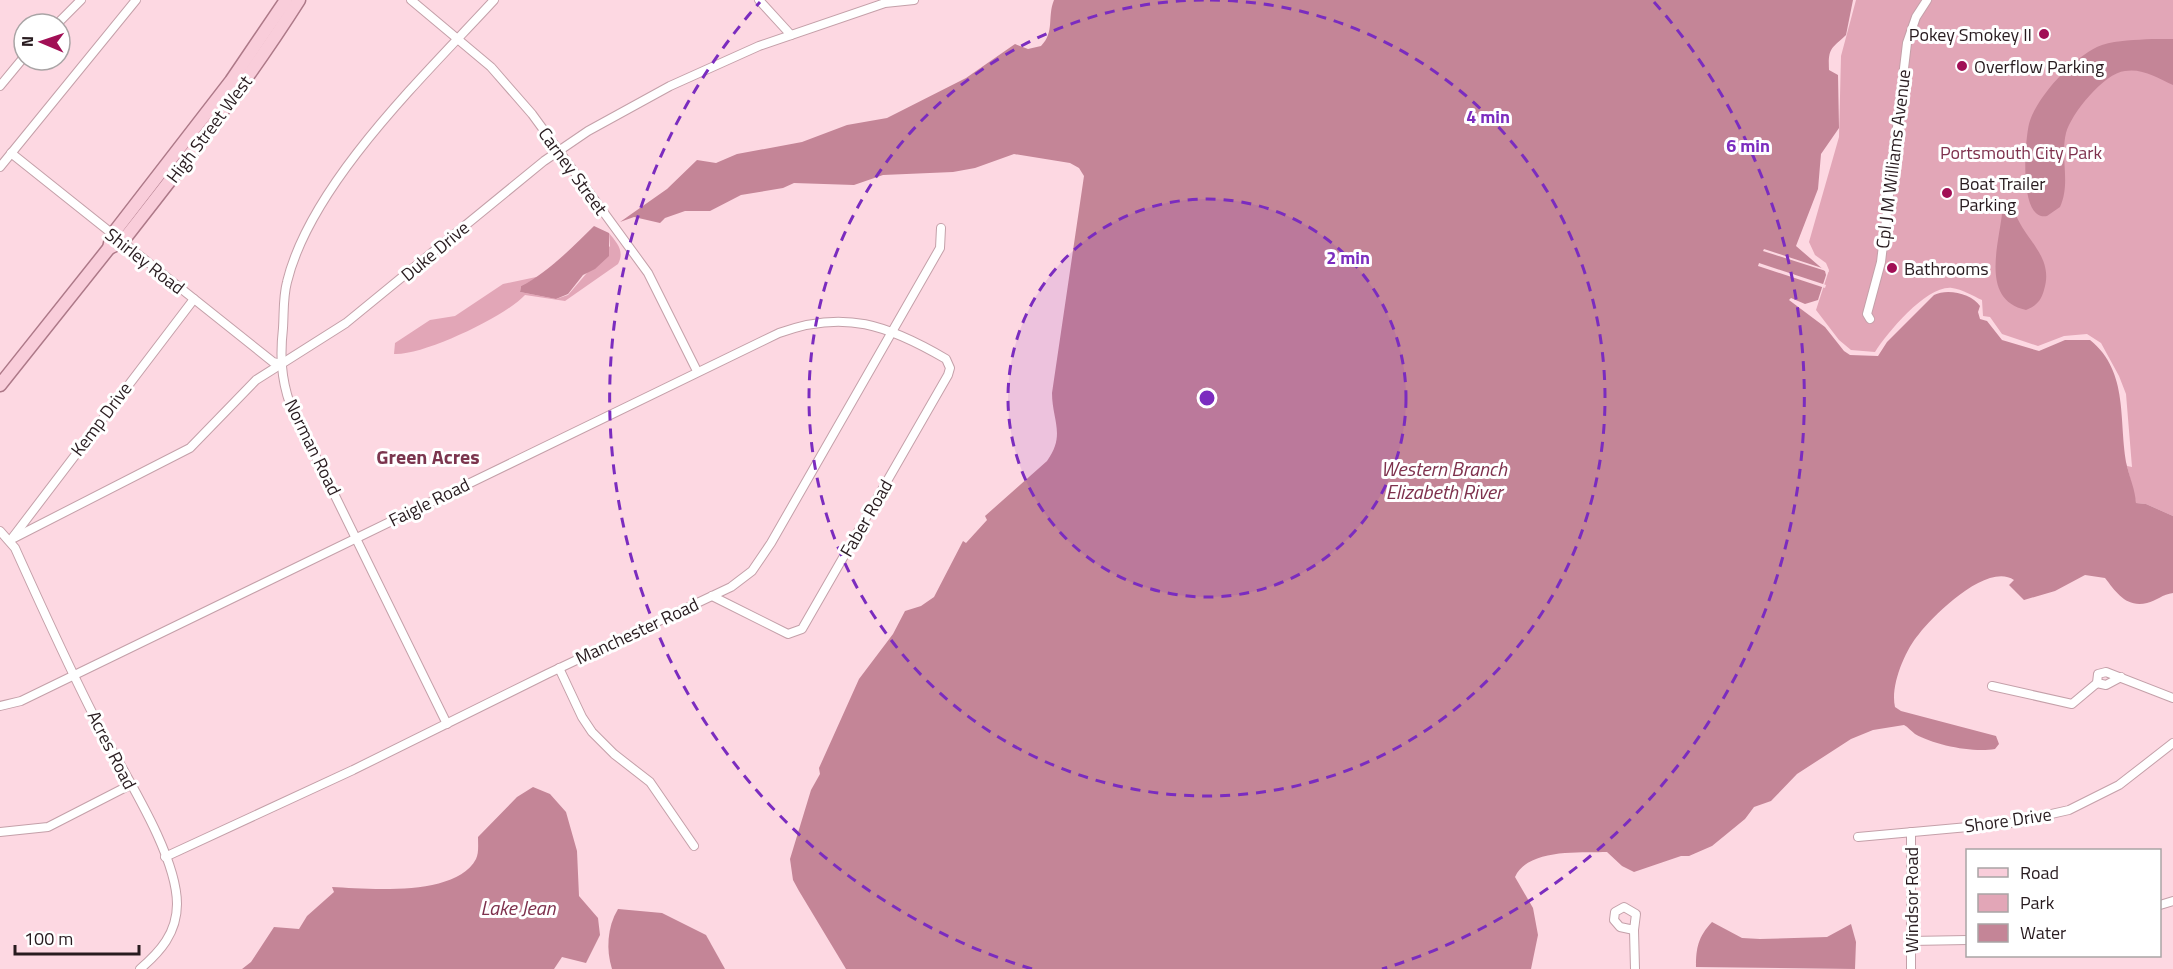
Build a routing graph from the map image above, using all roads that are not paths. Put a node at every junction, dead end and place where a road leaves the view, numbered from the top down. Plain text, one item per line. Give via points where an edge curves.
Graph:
1 (81, 0) edge
2 (136, 0) edge
3 (286, 0) edge
4 (299, 0) edge
5 (411, 0) edge
6 (494, 0) edge
7 (759, 0) edge
8 (914, 0) edge
9 (1927, 0) edge
10 (887, 2) edge
11 (69, 12) edge
12 (791, 35) junction
13 (458, 38) junction
14 (12, 72) edge
15 (0, 86) edge
16 (558, 151) junction
17 (11, 153) junction
18 (0, 167) edge
19 (940, 228) dead end
20 (117, 238) junction
21 (194, 299) junction
22 (1870, 319) dead end
23 (892, 332) junction
24 (281, 364) junction
25 (697, 371) junction
26 (948, 375) joint
27 (0, 384) edge
28 (0, 531) edge
29 (357, 537) junction
30 (10, 540) junction
31 (712, 596) junction
32 (560, 668) junction
33 (74, 674) junction
34 (2121, 677) junction
35 (2097, 683) junction
36 (1992, 686) dead end
37 (2173, 698) edge
38 (0, 706) edge
39 (447, 724) junction
40 (2173, 743) edge
41 (130, 785) junction
42 (0, 832) edge
43 (1911, 832) junction
44 (1858, 837) dead end
45 (694, 846) dead end
46 (165, 857) junction
47 (1634, 930) dead end
48 (1966, 940) edge
49 (1910, 941) junction
50 (140, 969) edge
51 (1635, 969) edge
52 (1911, 969) edge

1 - 11 street
2 - 17 street
3 - 20 main road, High Street West
4 - 20 main road, High Street West via 221,116
5 - 13 street, Carney Street
6 - 13 street, Norman Road
7 - 12 street
8 - 10 street, Duke Drive
9 - 22 street, Cpl J M Williams Avenue via 1907,43 1881,261 1867,314
10 - 12 street, Duke Drive
12 - 16 street, Duke Drive via 670,86
13 - 16 street, Carney Street via 512,90
13 - 24 street, Norman Road via 354,158 309,228 287,283
14 - 15 street
16 - 24 street, Duke Drive via 376,301
16 - 25 street, Carney Street via 648,273
17 - 18 street
17 - 20 street, Shirley Road
19 - 23 street, Manchester Road via 940,248
20 - 21 street, Shirley Road
20 - 27 main road, High Street West
21 - 24 street, Shirley Road via 273,362
21 - 30 street, Kemp Drive
23 - 25 street, Faigle Road via 851,322 810,323 778,333
23 - 26 street, Faigle Road via 946,359
23 - 31 street, Manchester Road via 760,562 743,578
24 - 29 street, Norman Road via 290,404
24 - 30 street, Duke Drive via 256,380 203,438 177,457 140,472
25 - 29 street, Faigle Road
26 - 31 street, Faber Road via 797,633 788,634 768,626
28 - 30 street, Acres Road
29 - 33 street, Faigle Road
29 - 39 street, Norman Road
30 - 33 street, Acres Road
31 - 32 street, Manchester Road
32 - 39 street, Manchester Road
32 - 45 street via 592,732 650,782
33 - 38 street, Faigle Road via 21,701
33 - 41 street, Acres Road
34 - 35 street via 2106,686
34 - 35 street via 2102,672 2096,677
34 - 37 street
35 - 36 street via 2077,701 2066,705
39 - 46 street, Manchester Road
40 - 43 street, Shore Drive via 2119,785 2069,810 2026,821
41 - 42 street via 48,827
41 - 46 street, Acres Road
43 - 44 street, Shore Drive
43 - 49 street, Windsor Road
46 - 50 street, Acres Road via 176,888 176,917 168,939
47 - 51 street
48 - 49 street
49 - 52 street, Windsor Road

